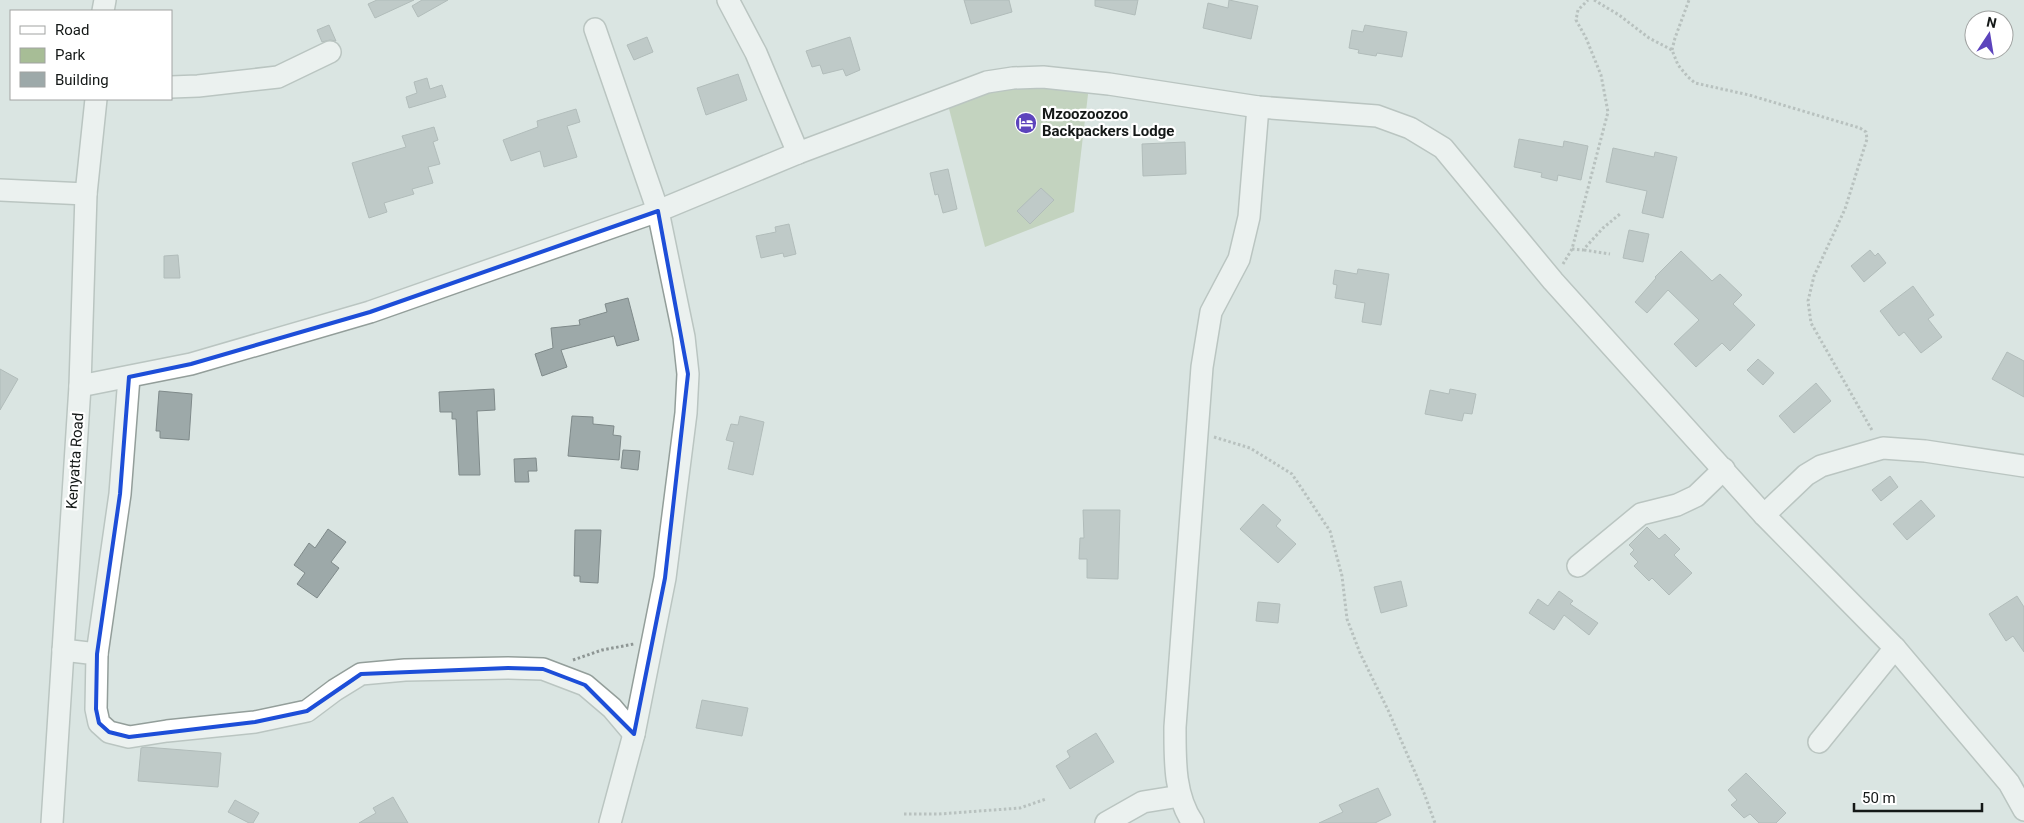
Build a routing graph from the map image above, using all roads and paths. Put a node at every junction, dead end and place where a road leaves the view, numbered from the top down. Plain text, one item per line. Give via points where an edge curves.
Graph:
1 (728, 0) edge
2 (1588, 0) edge
3 (1594, 0) edge
4 (1689, 0) edge
5 (595, 29) dead end
6 (1672, 50) junction
7 (330, 52) dead end
8 (172, 86) edge
9 (96, 100) edge
10 (1258, 107) junction
11 (798, 153) junction
12 (0, 190) edge
13 (86, 194) junction
14 (658, 212) junction
15 (1620, 214) dead end
16 (1572, 249) junction
17 (1583, 250) junction
18 (1610, 254) dead end
19 (1553, 281) junction
20 (128, 377) junction
21 (80, 386) junction
22 (1197, 431) junction
23 (1883, 448) junction
24 (2024, 466) edge
25 (1724, 469) junction
26 (1764, 515) junction
27 (1578, 566) dead end
28 (642, 638) dead end
29 (1895, 648) junction
30 (63, 650) junction
31 (98, 654) junction
32 (543, 669) junction
33 (634, 734) junction
34 (1819, 742) dead end
35 (1180, 796) junction
36 (1046, 799) dead end
37 (2024, 810) edge
38 (904, 814) dead end
39 (52, 823) edge
40 (610, 823) edge
41 (1106, 823) edge
42 (1193, 823) edge
43 (1435, 823) edge

1 - 11 street via 756,53
2 - 16 path via 1578,10 1576,20 1601,74 1608,112
3 - 6 path
4 - 6 path
5 - 14 street
6 - 23 path via 1678,65 1695,82 1866,132 1867,139 1845,209 1814,276 1808,302 1811,323
7 - 8 street via 278,77
9 - 13 street, Kenyatta Road
10 - 11 street via 1109,84 1043,77 1013,78 987,82
10 - 19 street via 1377,116 1410,128 1443,148
10 - 22 street via 1249,217 1239,259 1211,312 1202,367
11 - 14 street
12 - 13 street
13 - 21 street, Kenyatta Road
14 - 20 street via 370,312 191,364
14 - 33 street via 684,337 688,374 665,578
15 - 17 path
16 - 17 path
16 - 19 path
17 - 18 path
19 - 25 street
20 - 21 street
20 - 31 street via 120,494
21 - 30 street, Kenyatta Road
22 - 35 street via 1175,727
22 - 43 path via 1250,448 1292,474 1330,531 1342,576 1347,619
23 - 24 street
23 - 26 street via 1821,466 1806,475
25 - 26 street
25 - 27 street via 1696,496 1677,505 1641,514
26 - 29 street
28 - 32 path via 635,644 602,650
29 - 34 street
29 - 37 street via 2009,783
30 - 31 street
30 - 39 street, Kenyatta Road
31 - 32 street via 96,709 99,723 109,732 129,737 255,722 307,711 361,674 405,670
32 - 33 street via 585,685 612,708
33 - 40 street
35 - 41 street via 1142,802
35 - 42 street
36 - 38 path via 1020,808

